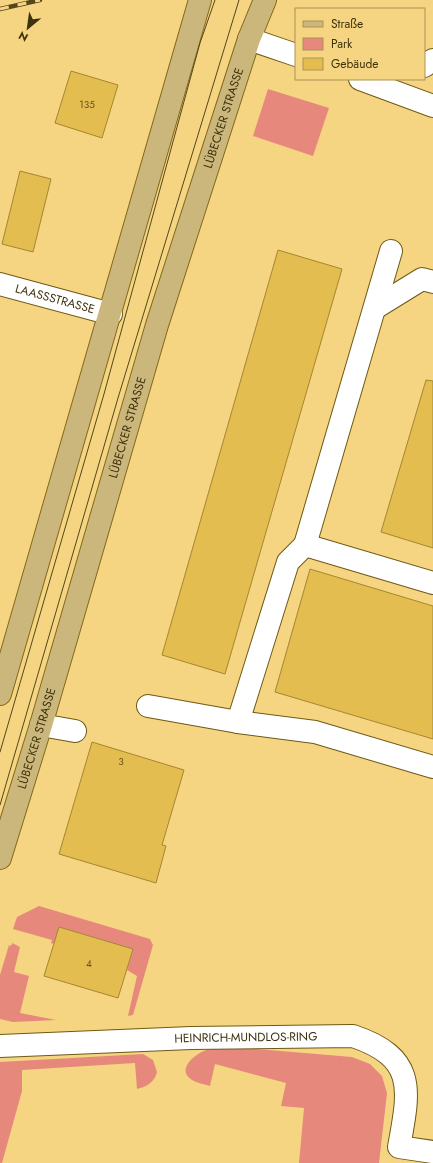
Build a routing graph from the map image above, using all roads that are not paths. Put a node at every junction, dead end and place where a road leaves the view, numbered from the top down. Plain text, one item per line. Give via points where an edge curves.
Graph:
1 (200, 0) edge
2 (265, 0) edge
3 (250, 39) junction
4 (295, 55) edge
5 (367, 80) edge
6 (396, 84) edge
7 (433, 106) edge
8 (391, 251) dead end
9 (433, 282) edge
10 (0, 284) edge
11 (375, 308) junction
12 (111, 314) junction
13 (305, 545) junction
14 (433, 584) edge
15 (0, 694) edge
16 (148, 706) dead end
17 (238, 722) junction
18 (41, 726) junction
19 (75, 730) dead end
20 (433, 767) edge
21 (0, 858) edge
22 (0, 1046) edge
23 (433, 1152) edge
24 (397, 1155) edge

1 - 12 main road
2 - 3 main road, LÜBECKER STRASSE
3 - 4 street
3 - 18 main road, LÜBECKER STRASSE via 156,325
5 - 6 street
6 - 7 street
8 - 11 street
9 - 11 street via 422,279
10 - 12 street, LAASSSTRASSE
11 - 13 street
12 - 15 main road
13 - 14 street
13 - 17 street via 288,562
16 - 17 street
17 - 20 street via 315,732
18 - 19 street
18 - 21 main road, LÜBECKER STRASSE
22 - 24 street, HEINRICH-MUNDLOS-RING via 192,1038 353,1036 386,1052 403,1073 407,1101
23 - 24 street, HEINRICH-MUNDLOS-RING

